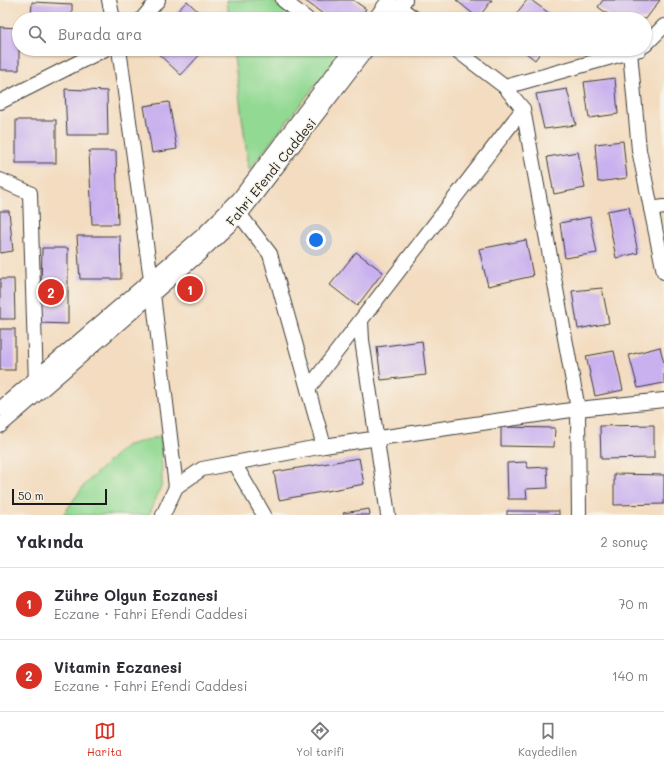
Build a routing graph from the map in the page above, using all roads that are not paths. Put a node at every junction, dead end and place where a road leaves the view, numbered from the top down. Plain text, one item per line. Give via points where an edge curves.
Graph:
1 (109, 0) edge
2 (158, 0) edge
3 (283, 0) edge
4 (398, 2) edge
5 (112, 12) edge
6 (148, 12) edge
7 (298, 12) edge
8 (384, 12) edge
9 (393, 12) edge
10 (408, 12) edge
11 (664, 26) edge
12 (652, 38) edge
13 (91, 56) edge
14 (120, 56) edge
15 (351, 56) edge
16 (351, 56) edge
17 (464, 56) edge
18 (614, 56) edge
19 (635, 56) edge
20 (506, 87) junction
21 (0, 102) edge
22 (523, 109) junction
23 (0, 180) edge
24 (658, 208) edge
25 (240, 215) junction
26 (664, 272) edge
27 (151, 280) junction
28 (154, 294) junction
29 (361, 321) junction
30 (36, 379) junction
31 (308, 389) junction
32 (37, 394) junction
33 (664, 400) edge
34 (0, 409) edge
35 (578, 409) junction
36 (0, 426) edge
37 (378, 439) junction
38 (324, 446) junction
39 (234, 463) junction
40 (176, 487) junction
41 (163, 515) edge
42 (264, 515) edge
43 (388, 515) edge
44 (579, 515) edge

1 - 5 street
2 - 6 street
3 - 7 street
4 - 8 street
4 - 9 street
4 - 10 street
11 - 12 street
13 - 21 street
14 - 27 street
15 - 27 street, Fahri Efendi Caddesi via 239,199 203,235
16 - 25 street, Fahri Efendi Caddesi
17 - 20 street
18 - 20 street
19 - 24 street via 639,150
20 - 22 street
22 - 29 street
22 - 35 street
23 - 30 street via 30,193
24 - 26 street
25 - 28 street, Fahri Efendi Caddesi
25 - 31 street via 270,254
27 - 28 street
27 - 30 street, Fahri Efendi Caddesi
28 - 32 street, Fahri Efendi Caddesi
28 - 40 street
29 - 31 street
29 - 37 street
30 - 32 street
30 - 34 street, Fahri Efendi Caddesi
31 - 38 street
32 - 36 street, Fahri Efendi Caddesi
33 - 35 street
35 - 37 street
35 - 44 street
37 - 38 street
37 - 43 street
38 - 39 street
39 - 40 street via 202,469
39 - 42 street
40 - 41 street

